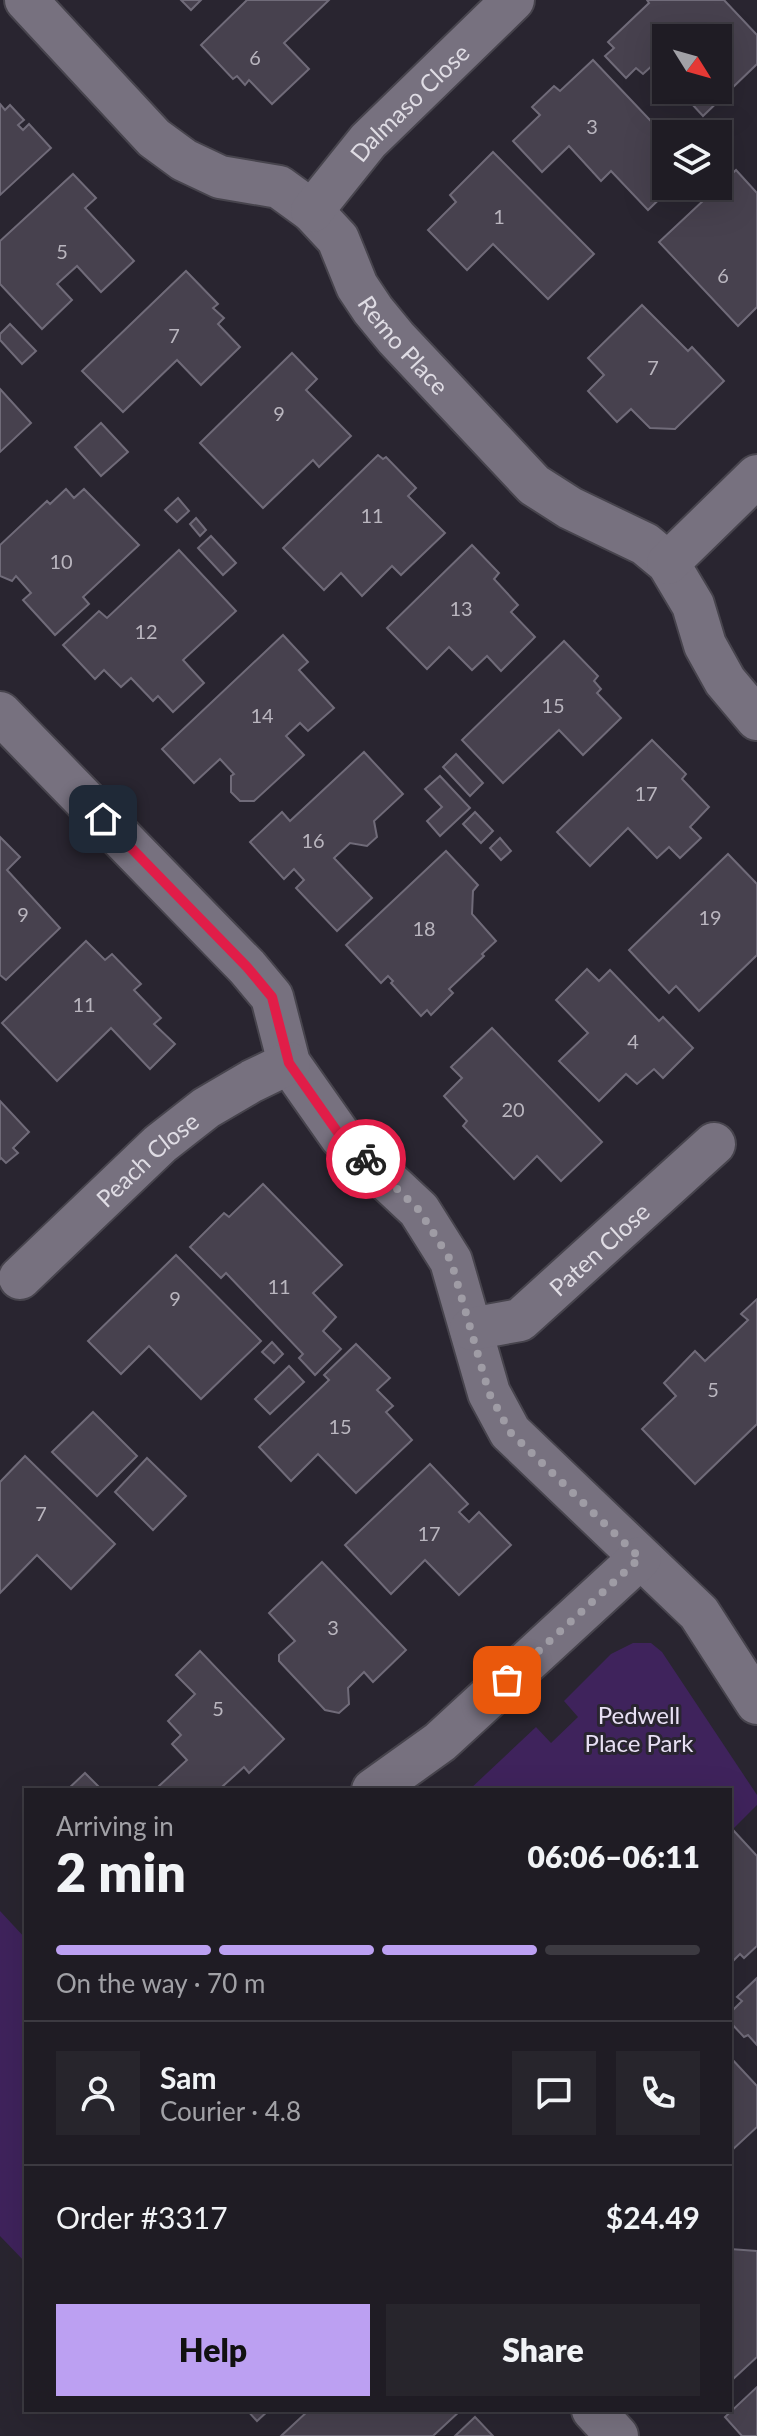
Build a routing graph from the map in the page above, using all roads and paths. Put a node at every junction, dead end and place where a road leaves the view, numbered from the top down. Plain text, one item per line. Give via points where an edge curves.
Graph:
1 (26, 0) edge
2 (513, 0) edge
3 (312, 211) junction
4 (757, 476) edge
5 (668, 563) junction
6 (0, 713) edge
7 (757, 719) edge
8 (289, 1063) junction
9 (714, 1144) dead end
10 (20, 1278) dead end
11 (471, 1329) junction
12 (640, 1558) junction
13 (757, 1703) edge
14 (376, 1788) edge
15 (595, 2412) edge
16 (617, 2436) edge

1 - 3 street, Remo Place via 154,138 220,177 279,187
2 - 3 street, Dalmaso Close via 368,141
3 - 5 street, Remo Place via 338,239 373,310 534,485 645,544
4 - 5 street
5 - 7 street, Remo Place via 693,605 705,645 725,681
6 - 8 street via 272,997
8 - 10 street, Peach Close via 252,1081 160,1144
8 - 11 street via 341,1137 419,1210 451,1261
9 - 11 street, Paten Close via 520,1320
11 - 12 street via 489,1393 510,1432
12 - 13 street via 699,1613
12 - 14 street via 440,1742
15 - 16 street

